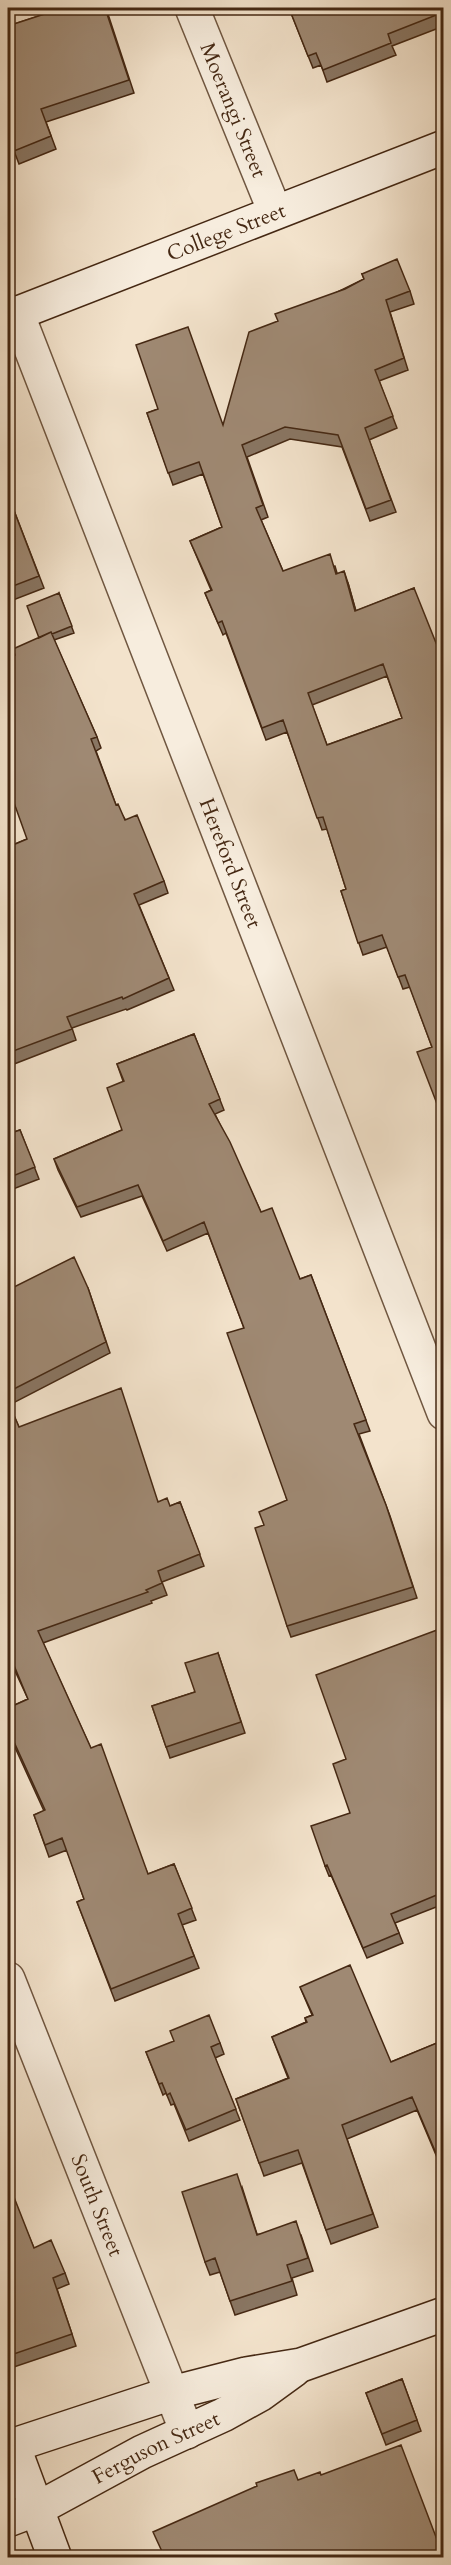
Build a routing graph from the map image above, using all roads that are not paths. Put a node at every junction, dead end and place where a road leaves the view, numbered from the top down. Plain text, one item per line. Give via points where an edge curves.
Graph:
1 (192, 8) edge
2 (444, 147) edge
3 (275, 212) junction
4 (12, 315) edge
5 (444, 1413) edge
6 (8, 1979) edge
7 (444, 2314) edge
8 (301, 2366) junction
9 (172, 2393) junction
10 (188, 2432) junction
11 (10, 2446) edge
12 (22, 2514) edge
13 (54, 2558) edge

1 - 3 street, Moerangi Street
2 - 3 street, College Street
3 - 4 street, College Street
4 - 5 street, Hereford Street
6 - 9 street, South Street
7 - 8 street, Ferguson Street
8 - 9 street, Ferguson Street via 246,2374
8 - 10 street, Ferguson Street via 261,2394
9 - 10 street, South Street
9 - 11 street, Ferguson Street
10 - 12 street, Ferguson Street
11 - 12 street
12 - 13 street

